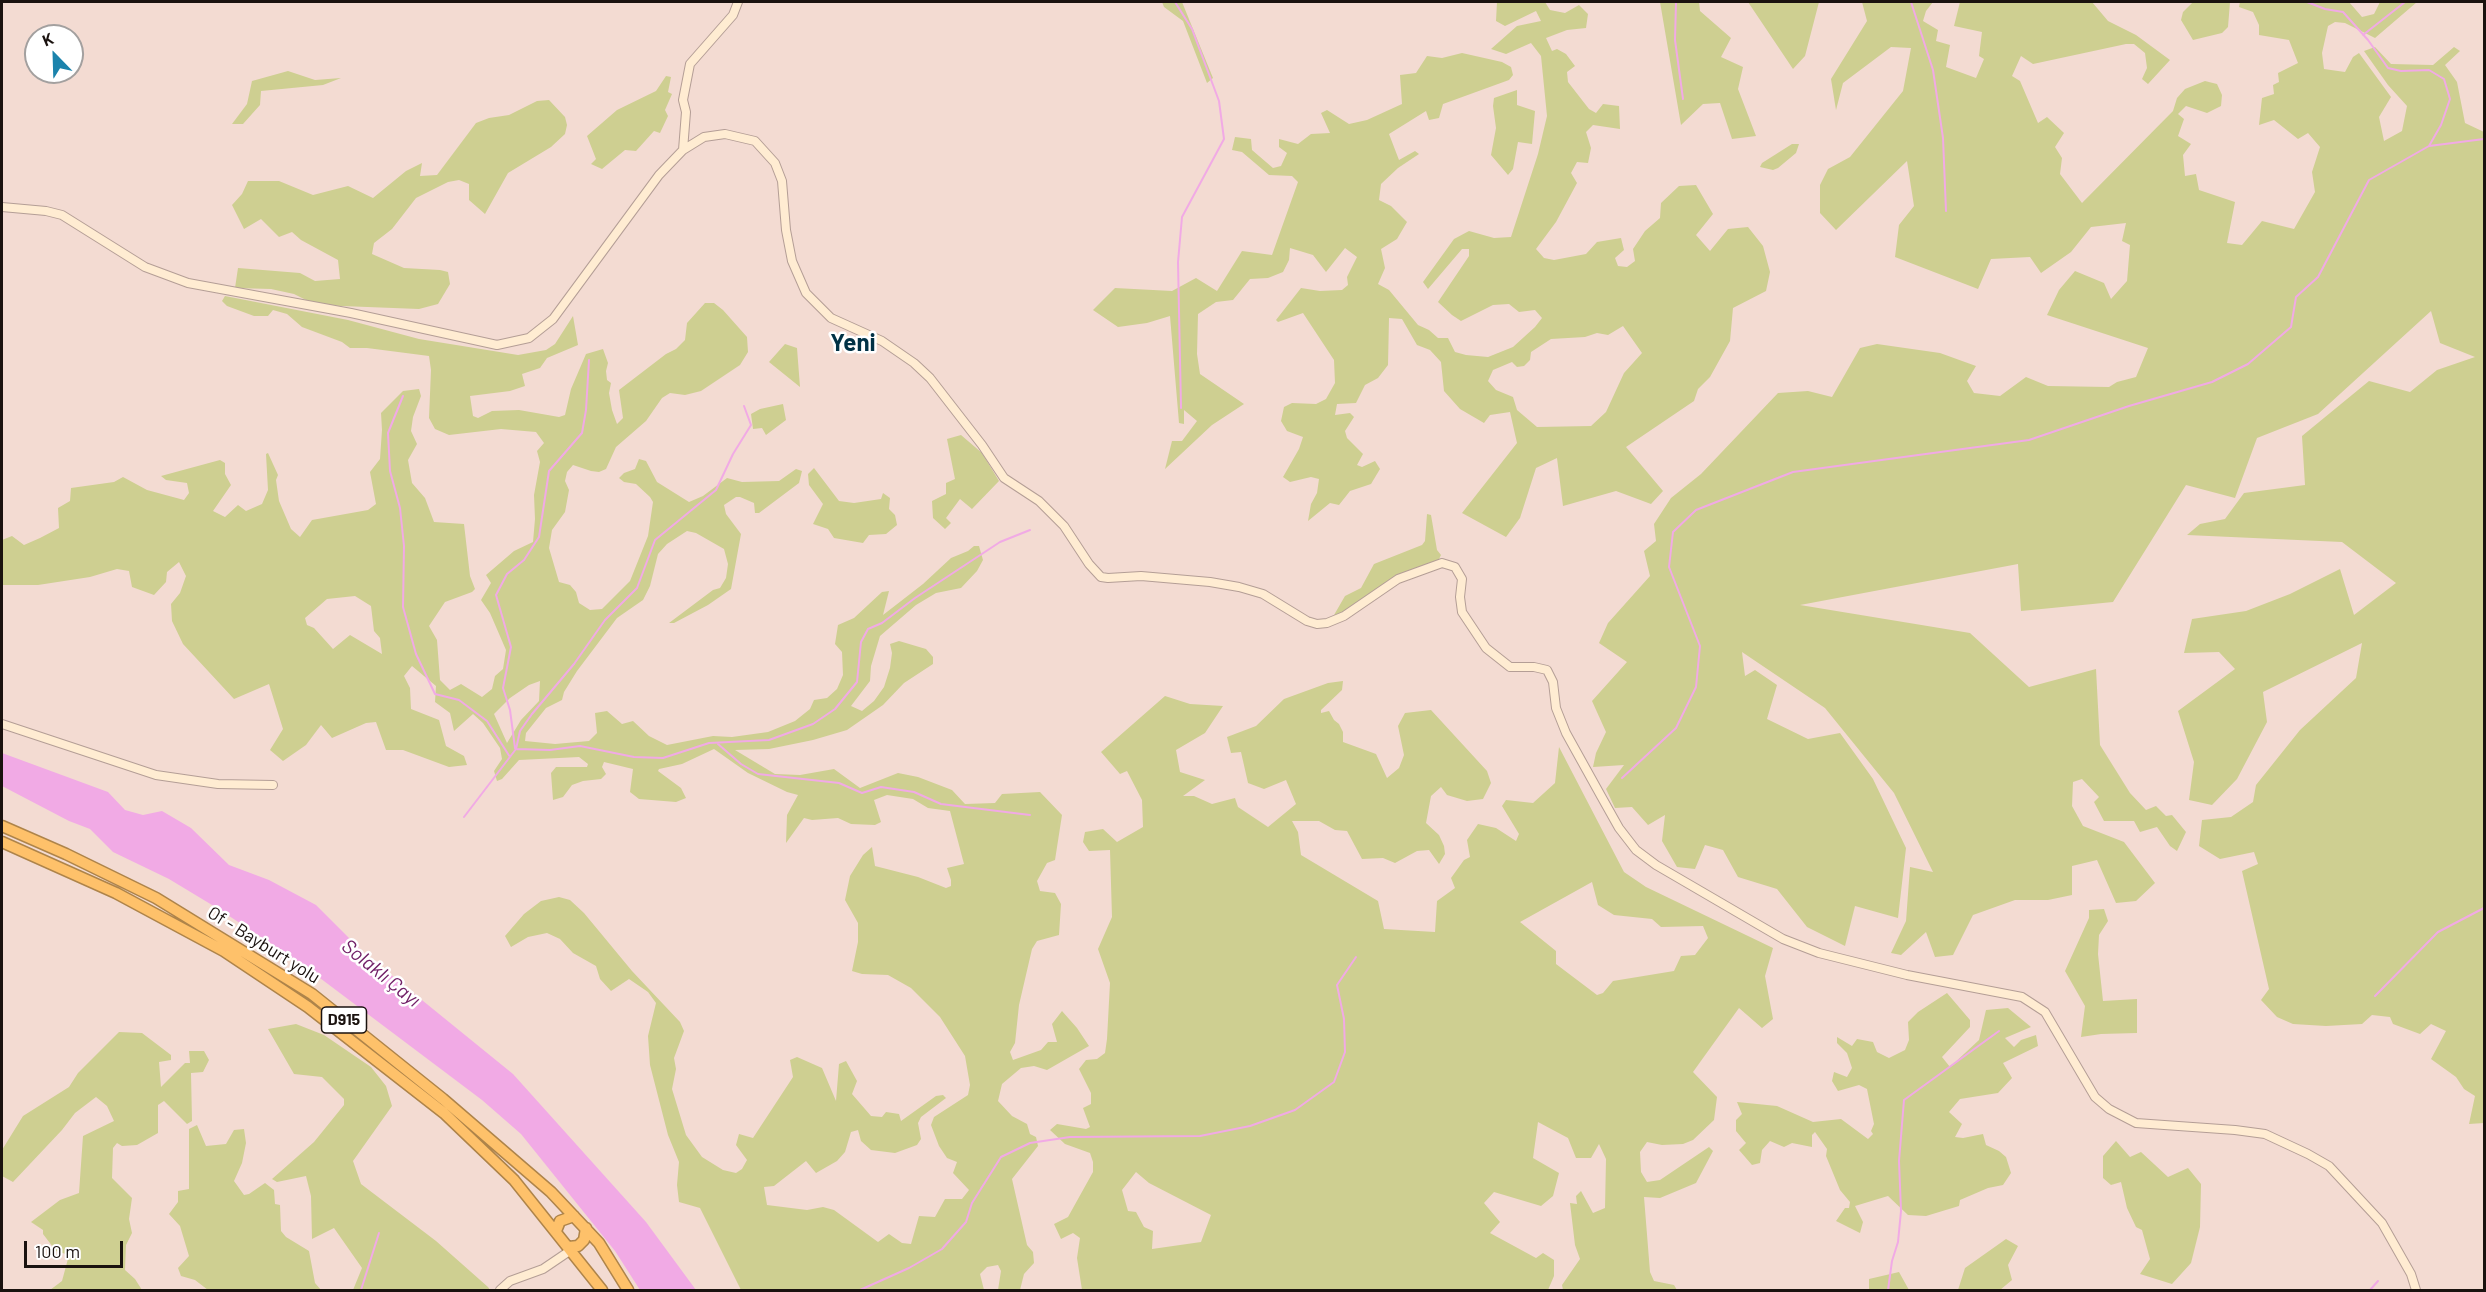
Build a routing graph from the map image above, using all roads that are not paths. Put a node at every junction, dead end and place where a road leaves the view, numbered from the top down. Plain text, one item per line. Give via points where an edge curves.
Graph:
1 (738, 2) edge
2 (683, 150) junction
3 (2, 207) edge
4 (2, 724) edge
5 (273, 785) dead end
6 (2, 826) edge
7 (2, 842) edge
8 (574, 1216) junction
9 (586, 1228) junction
10 (556, 1231) junction
11 (570, 1249) junction
12 (500, 1290) edge
13 (602, 1290) edge
14 (628, 1290) edge
15 (2416, 1290) edge

1 - 2 main road via 733,15 690,64 683,100
2 - 3 main road via 659,175 553,319 529,338 497,345 188,283 145,267 62,215
2 - 15 main road via 704,137 725,134 755,141 766,151 776,163 782,181 792,261 806,293 831,318 882,341 930,378 1004,478 1039,501 1064,525 1101,577 1141,576 1239,587 1263,594 1307,621 1327,624 1398,579 1442,563 1455,567 1462,579 1462,612 1486,648 1510,667 1547,670 1566,733 1619,828 1636,850 1783,939 1819,953 2022,997 2045,1012 2096,1097 2136,1123 2265,1134 2308,1154 2329,1166 2382,1224
4 - 5 main road via 156,775 218,784
6 - 8 highway, Of - Bayburt yolu / D915 via 156,898 312,994 443,1099
7 - 10 highway, Of - Bayburt yolu / D915 via 116,893 224,951 308,1007 444,1113 514,1180
8 - 9 highway, Of - Bayburt yolu / D915
8 - 10 highway via 560,1221
9 - 11 highway via 584,1240
9 - 14 highway, Of - Bayburt yolu / D915
10 - 11 highway, Of - Bayburt yolu / D915
11 - 12 main road via 543,1269 510,1281
11 - 13 highway, Of - Bayburt yolu / D915

